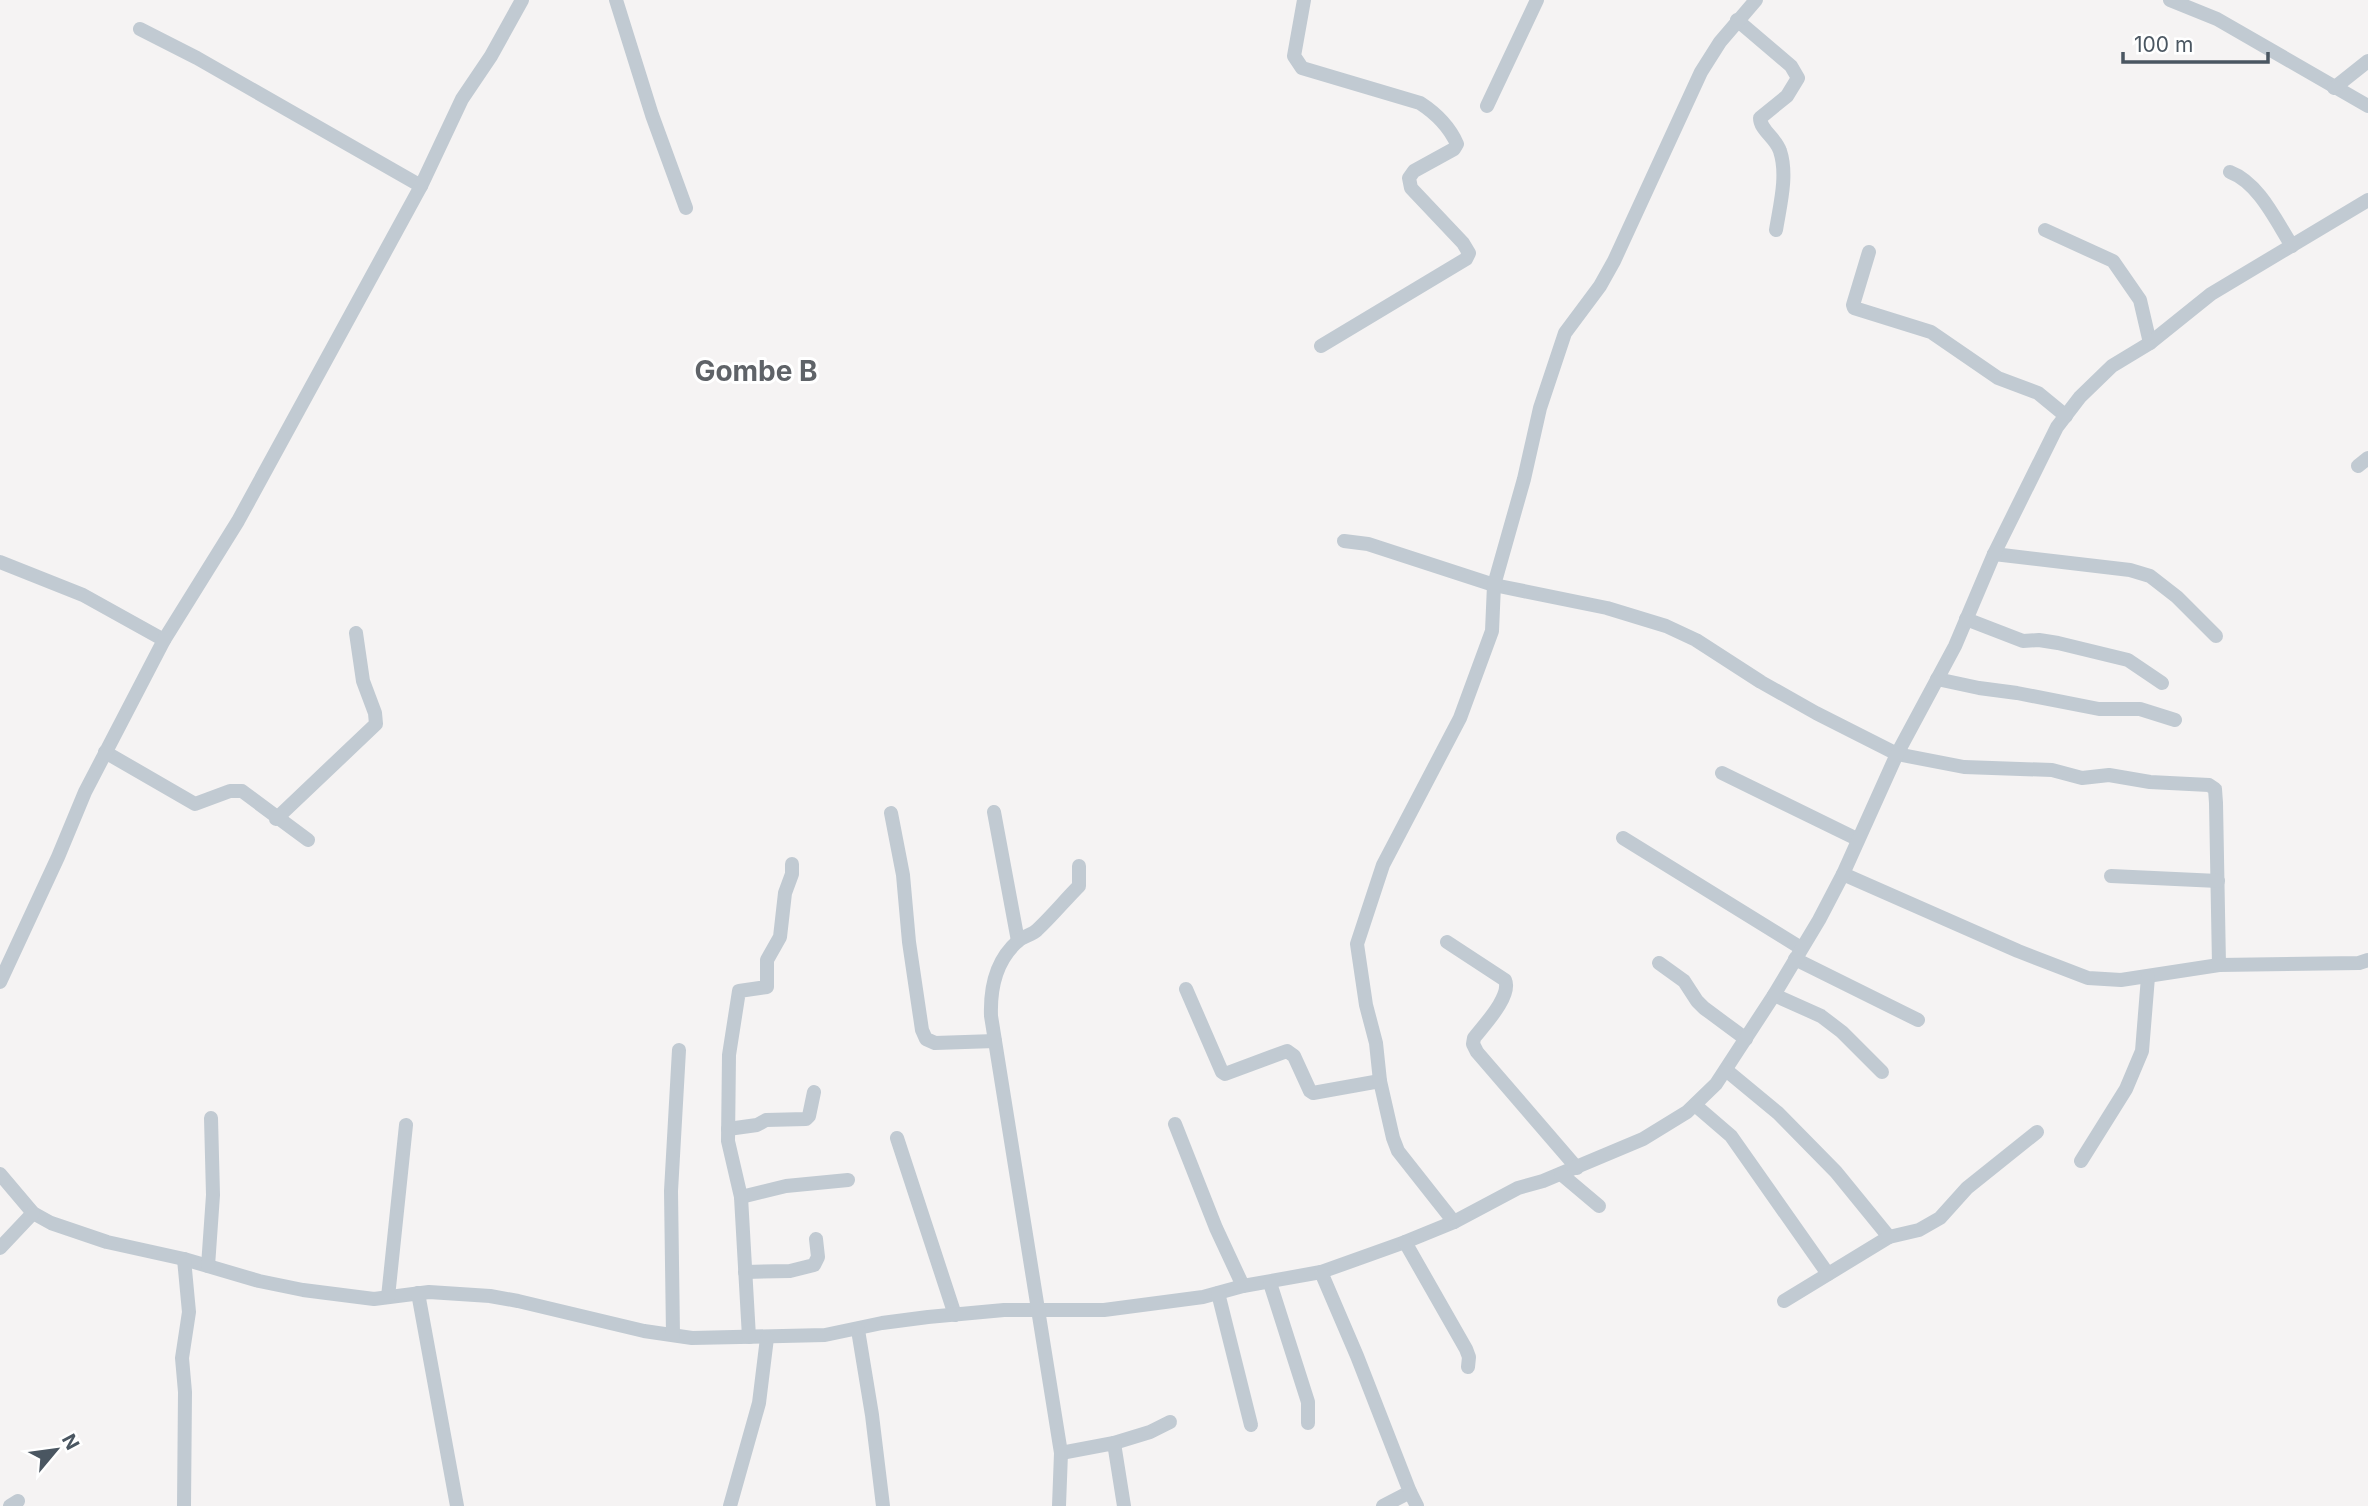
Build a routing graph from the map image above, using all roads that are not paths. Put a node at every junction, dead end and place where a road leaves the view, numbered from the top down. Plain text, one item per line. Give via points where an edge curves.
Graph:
1 (522, 0) edge
2 (616, 0) edge
3 (1304, 0) edge
4 (1538, 0) edge
5 (1756, 0) edge
6 (2170, 0) edge
7 (1737, 20) junction
8 (140, 29) dead end
9 (2368, 61) edge
10 (2334, 88) junction
11 (1487, 106) dead end
12 (2368, 106) edge
13 (2230, 172) dead end
14 (421, 186) junction
15 (2368, 200) edge
16 (686, 208) dead end
17 (1776, 230) dead end
18 (2045, 230) dead end
19 (2292, 246) junction
20 (1869, 252) dead end
21 (2150, 343) junction
22 (1321, 346) dead end
23 (2066, 416) junction
24 (1344, 541) dead end
25 (1994, 554) junction
26 (0, 562) edge
27 (1494, 584) junction
28 (1966, 619) junction
29 (356, 634) dead end
30 (2216, 636) dead end
31 (164, 640) junction
32 (1937, 679) junction
33 (2162, 683) dead end
34 (2175, 720) dead end
35 (105, 752) junction
36 (1896, 754) junction
37 (1722, 773) dead end
38 (994, 812) dead end
39 (891, 813) dead end
40 (276, 818) junction
41 (1623, 838) dead end
42 (1857, 839) junction
43 (308, 840) dead end
44 (792, 864) dead end
45 (1079, 866) dead end
46 (1843, 874) junction
47 (2111, 876) dead end
48 (2218, 881) junction
49 (1018, 941) junction
50 (1447, 942) dead end
51 (1798, 953) junction
52 (2368, 960) edge
53 (1659, 963) dead end
54 (2219, 964) junction
55 (2148, 977) junction
56 (0, 982) edge
57 (1186, 989) dead end
58 (1774, 995) junction
59 (1918, 1020) dead end
60 (1746, 1039) junction
61 (995, 1041) junction
62 (680, 1050) dead end
63 (1726, 1070) junction
64 (1882, 1072) dead end
65 (1380, 1081) junction
66 (814, 1092) dead end
67 (1695, 1105) junction
68 (211, 1118) dead end
69 (1175, 1124) dead end
70 (405, 1125) dead end
71 (728, 1129) junction
72 (2038, 1132) dead end
73 (897, 1138) dead end
74 (2081, 1161) dead end
75 (1577, 1168) junction
76 (0, 1174) edge
77 (1561, 1174) junction
78 (848, 1180) dead end
79 (741, 1197) junction
80 (1599, 1206) dead end
81 (33, 1213) junction
82 (1454, 1222) junction
83 (1889, 1237) junction
84 (816, 1240) dead end
85 (1405, 1242) junction
86 (0, 1248) edge
87 (184, 1259) junction
88 (208, 1266) junction
89 (745, 1272) junction
90 (1321, 1272) junction
91 (1828, 1274) junction
92 (1270, 1283) junction
93 (1243, 1286) junction
94 (418, 1293) junction
95 (1217, 1293) junction
96 (388, 1297) junction
97 (1784, 1301) dead end
98 (1039, 1310) junction
99 (955, 1315) junction
100 (858, 1330) junction
101 (673, 1335) junction
102 (749, 1337) junction
103 (767, 1338) junction
104 (1468, 1367) dead end
105 (1170, 1422) dead end
106 (1308, 1423) dead end
107 (1251, 1425) dead end
108 (1114, 1443) junction
109 (1061, 1453) junction
110 (1410, 1492) junction
111 (184, 1506) edge
112 (457, 1506) edge
113 (730, 1506) edge
114 (884, 1506) edge
115 (1059, 1506) edge
116 (1124, 1506) edge
117 (1383, 1506) edge
118 (1417, 1506) edge

1 - 14 street via 461,99
2 - 16 street
3 - 22 street via 1294,57 1302,68 1420,103 1452,133 1458,144 1454,149 1409,178 1411,188 1469,253
4 - 11 street
5 - 7 street
6 - 10 street via 2239,32
7 - 17 street via 1791,66 1798,78 1787,96 1760,118 1777,142 1782,159
7 - 27 street via 1701,72 1614,261 1565,333 1539,408
8 - 14 street
9 - 10 street
10 - 12 street
13 - 19 street via 2267,205
14 - 31 street via 238,521
15 - 19 street
18 - 21 street via 2113,261 2140,300
19 - 21 street via 2211,294
20 - 23 street via 1854,308 1931,332 1998,378 2038,393
21 - 23 street via 2112,366
23 - 25 street
24 - 27 street via 1368,544
25 - 28 street
25 - 30 street via 2151,576
26 - 31 street via 83,595
27 - 36 street via 1666,626
27 - 65 street via 1492,631 1460,718 1383,865 1357,944
28 - 32 street
28 - 33 street via 2023,641 2039,640 2128,660
29 - 40 street via 376,724
31 - 35 street
32 - 34 street via 2099,709 2140,709
32 - 36 street
35 - 40 street via 195,804 219,793 242,791
35 - 56 street
36 - 42 street
36 - 48 street via 2082,778 2109,775 2209,785 2216,789
37 - 42 street
38 - 49 street
39 - 61 street via 926,1039 935,1043
40 - 43 street
41 - 51 street
42 - 46 street
44 - 71 street via 780,937 767,960 767,987 739,991 729,1055
45 - 49 street via 1079,886 1035,932
46 - 51 street
46 - 55 street via 2088,978
47 - 48 street
48 - 54 street
49 - 61 street via 992,982
50 - 75 street via 1507,985 1473,1044
51 - 58 street
51 - 59 street
52 - 54 street
53 - 60 street via 1684,981 1704,1008
54 - 55 street
55 - 74 street via 2143,1051 2126,1089
57 - 65 street via 1225,1074 1287,1051 1313,1093
58 - 60 street
58 - 64 street via 1821,1016
60 - 63 street
61 - 98 street
62 - 101 street via 671,1191
63 - 67 street
63 - 83 street via 1778,1113 1836,1172
65 - 82 street via 1398,1150
66 - 71 street via 806,1119 766,1120
67 - 75 street via 1643,1139
67 - 91 street via 1731,1136
68 - 88 street via 213,1195
69 - 93 street
70 - 96 street
71 - 79 street
72 - 83 street via 1967,1188 1940,1218 1919,1230
73 - 99 street
75 - 77 street
76 - 81 street
77 - 80 street
77 - 82 street via 1518,1188
78 - 79 street via 786,1186
79 - 89 street
81 - 86 street
81 - 87 street via 107,1242
82 - 85 street
83 - 91 street
84 - 89 street via 814,1265 790,1271
85 - 90 street
85 - 104 street via 1466,1349
87 - 88 street
87 - 111 street via 189,1312 182,1358
88 - 96 street via 303,1290
89 - 102 street
90 - 92 street
90 - 110 street
91 - 97 street
92 - 93 street
92 - 106 street via 1308,1402
93 - 95 street
94 - 96 street
94 - 101 street via 518,1301
94 - 112 street
95 - 98 street via 1104,1310
95 - 107 street
98 - 99 street
98 - 109 street
99 - 100 street
100 - 103 street
100 - 114 street
101 - 102 street
102 - 103 street
103 - 113 street via 760,1403
105 - 108 street
108 - 109 street
108 - 116 street
109 - 115 street
110 - 117 street
110 - 118 street

